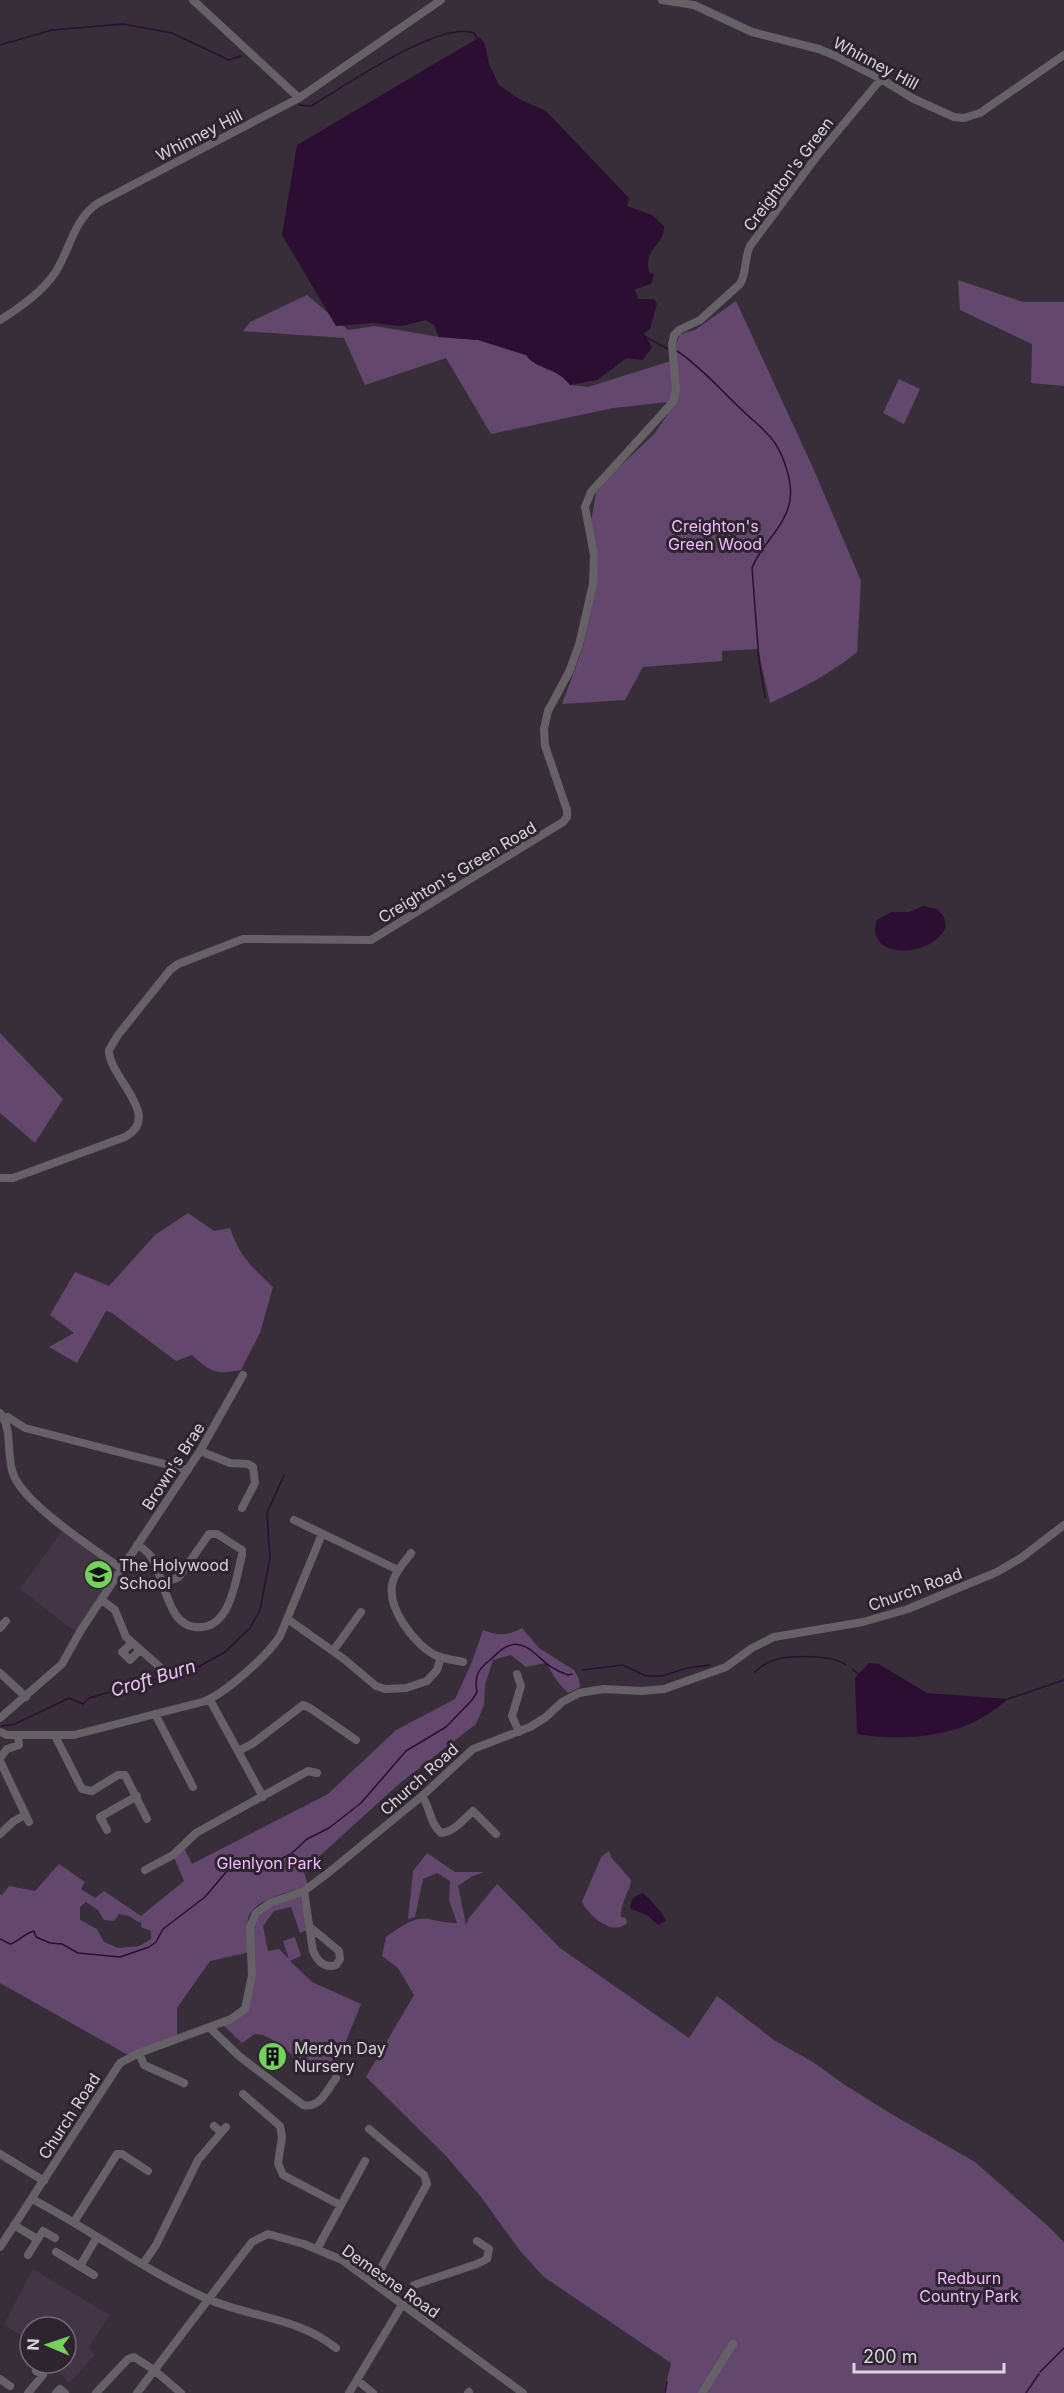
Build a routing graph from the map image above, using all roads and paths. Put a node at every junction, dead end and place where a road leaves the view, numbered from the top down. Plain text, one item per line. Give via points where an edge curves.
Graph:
1 (193, 0) edge
2 (441, 0) edge
3 (662, 0) edge
4 (1064, 55) edge
5 (881, 79) junction
6 (299, 98) junction
7 (0, 320) edge
8 (674, 335) joint
9 (0, 1178) edge
10 (243, 1375) dead end
11 (2, 1416) edge
12 (201, 1451) junction
13 (188, 1470) junction
14 (242, 1508) dead end
15 (294, 1520) dead end
16 (1064, 1525) edge
17 (322, 1534) junction
18 (137, 1545) junction
19 (411, 1553) dead end
20 (122, 1569) junction
21 (398, 1570) junction
22 (164, 1583) junction
23 (102, 1600) junction
24 (360, 1612) dead end
25 (288, 1620) junction
26 (6, 1621) dead end
27 (0, 1628) edge
28 (132, 1643) junction
29 (140, 1650) junction
30 (333, 1651) junction
31 (441, 1657) junction
32 (463, 1662) dead end
33 (161, 1668) dead end
34 (0, 1673) edge
35 (517, 1674) dead end
36 (26, 1697) junction
37 (210, 1700) junction
38 (156, 1714) junction
39 (0, 1718) edge
40 (0, 1732) edge
41 (519, 1732) junction
42 (18, 1736) junction
43 (56, 1737) junction
44 (356, 1740) dead end
45 (238, 1752) junction
46 (0, 1760) edge
47 (317, 1773) dead end
48 (193, 1787) dead end
49 (136, 1796) junction
50 (422, 1796) junction
51 (263, 1797) junction
52 (147, 1819) dead end
53 (107, 1830) dead end
54 (0, 1834) edge
55 (496, 1834) dead end
56 (145, 1870) dead end
57 (304, 1891) junction
58 (310, 1927) junction
59 (210, 2028) junction
60 (139, 2053) junction
61 (336, 2078) dead end
62 (184, 2083) dead end
63 (243, 2094) dead end
64 (214, 2126) dead end
65 (369, 2129) dead end
66 (0, 2154) edge
67 (365, 2161) dead end
68 (148, 2171) dead end
69 (44, 2181) junction
70 (32, 2199) junction
71 (340, 2205) junction
72 (74, 2222) junction
73 (14, 2225) junction
74 (97, 2237) junction
75 (55, 2238) dead end
76 (38, 2239) junction
77 (477, 2241) dead end
78 (1, 2242) edge
79 (316, 2248) junction
80 (56, 2252) dead end
81 (28, 2255) dead end
82 (143, 2264) junction
83 (80, 2266) junction
84 (94, 2275) dead end
85 (373, 2283) junction
86 (208, 2299) junction
87 (401, 2304) junction
88 (733, 2344) dead end
89 (336, 2348) dead end
90 (154, 2370) junction
91 (43, 2375) edge
92 (0, 2379) edge
93 (357, 2380) junction
94 (10, 2386) dead end
95 (28, 2393) edge
96 (56, 2393) edge
97 (65, 2393) edge
98 (96, 2393) edge
99 (137, 2393) edge
100 (180, 2393) edge
101 (349, 2393) edge
102 (373, 2393) edge
103 (523, 2393) edge
104 (702, 2393) edge

1 - 6 street
2 - 6 street, Whinney Hill
3 - 5 street, Whinney Hill via 694,4 752,32 819,49
4 - 5 street, Whinney Hill via 986,110 964,118 914,99
5 - 8 street, Creighton's Green via 750,246 740,284 700,320
6 - 7 street, Whinney Hill via 87,211 58,268 39,291
8 - 9 street, Creighton's Green Road via 673,402 591,492 585,507 594,555 593,584 579,645 548,711 544,729 567,817 371,940 243,939 174,967 109,1050 138,1109 135,1130 13,1178
10 - 12 street, Brown's Brae
11 - 13 street via 25,1428
11 - 20 street via 11,1468 23,1490
12 - 13 street, Brown's Brae
12 - 14 street via 233,1464 252,1465 255,1484
13 - 18 street, Brown's Brae
15 - 17 street
16 - 41 street, Church Road via 1011,1564 951,1592 879,1618 774,1637 720,1669 664,1689 596,1689 579,1693
17 - 21 street
17 - 25 street
18 - 20 street, Brown's Brae
18 - 22 street via 151,1557
19 - 21 street
20 - 23 street, Brown's Brae
21 - 31 street via 391,1587 394,1608 421,1644
22 - 22 street via 172,1610 181,1621 198,1628 211,1625 225,1614 242,1550 217,1534 209,1534 179,1577
23 - 28 street via 116,1610
23 - 36 street, Brown's Brae via 62,1664
24 - 30 street
25 - 30 street
25 - 37 street via 271,1648
26 - 27 street
28 - 29 street
28 - 29 street via 122,1652 130,1660
29 - 33 street
30 - 31 street via 376,1686 390,1690 427,1681 437,1670
31 - 32 street
34 - 36 street
35 - 41 street via 521,1686 512,1716
36 - 39 street, Brown's Brae
37 - 38 street
37 - 45 street
38 - 43 street
38 - 48 street
40 - 42 street
41 - 50 street, Church Road via 473,1749
42 - 43 street
42 - 46 street via 19,1745 7,1749
43 - 49 street via 83,1790 92,1791 123,1774
44 - 45 street via 303,1705
45 - 51 street
46 - 54 street via 27,1819 14,1821
47 - 51 street via 308,1771
49 - 52 street
49 - 53 street via 100,1817
50 - 55 street via 430,1820 439,1832 447,1832 473,1811
50 - 57 street, Church Road
51 - 56 street via 196,1833 172,1855
57 - 58 street
57 - 59 street, Church Road via 270,1903 252,1918 248,2002 231,2019
58 - 58 street via 339,1952 336,1965 327,1966 317,1960
59 - 60 street, Church Road
59 - 61 street via 239,2056 303,2105 318,2103
60 - 62 street via 144,2065
60 - 69 street, Church Road via 125,2059 113,2072
63 - 71 street via 280,2126 278,2163 283,2175
64 - 82 street via 224,2130 198,2160
65 - 85 street via 424,2175 427,2184
66 - 69 street
67 - 71 street
68 - 72 street via 117,2154
69 - 70 street, Church Road
70 - 72 street
70 - 73 street, Church Road
71 - 79 street
72 - 74 street
73 - 76 street
73 - 78 street, Church Road
74 - 82 street
74 - 83 street
75 - 76 street via 43,2231
76 - 81 street
77 - 87 street via 489,2249 487,2259 414,2285
79 - 85 street, Demesne Road via 342,2260
79 - 86 street, Demesne Road via 279,2236 260,2236
80 - 83 street
82 - 86 street
83 - 84 street
85 - 87 street, Demesne Road
86 - 89 street via 313,2332
86 - 90 street
87 - 93 street
87 - 103 street, Demesne Road
88 - 104 street
90 - 98 street via 137,2358 129,2358
90 - 99 street
90 - 100 street
91 - 95 street
92 - 94 street
93 - 101 street
93 - 102 street
96 - 97 street via 60,2389

